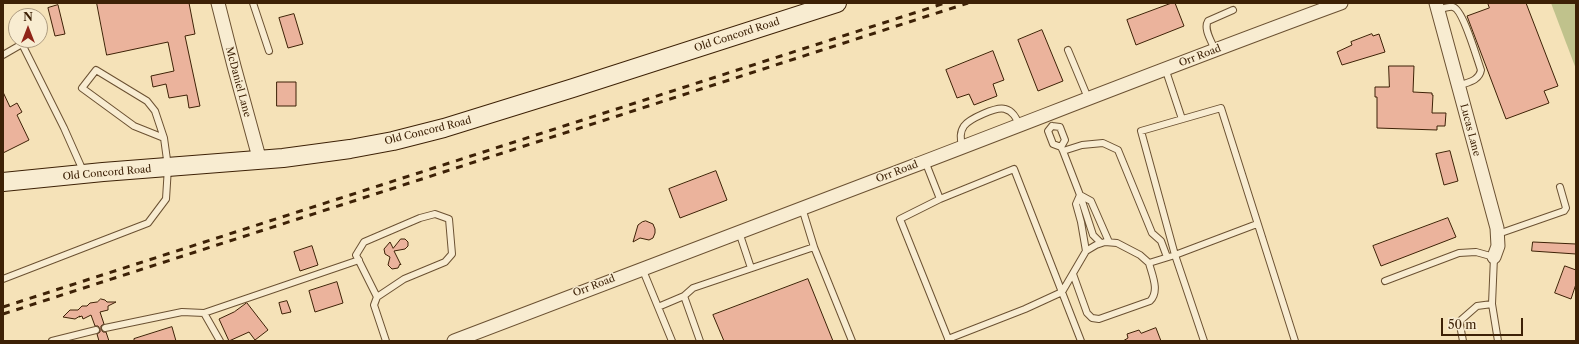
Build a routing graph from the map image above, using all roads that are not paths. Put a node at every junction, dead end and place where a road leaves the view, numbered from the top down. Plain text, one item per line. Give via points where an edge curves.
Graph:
1 (218, 3) edge
2 (253, 3) edge
3 (837, 3) edge
4 (1341, 3) edge
5 (1436, 6) edge
6 (1233, 10) dead end
7 (1068, 50) dead end
8 (1215, 50) junction
9 (269, 51) dead end
10 (3, 55) edge
11 (1165, 68) junction
12 (1458, 86) junction
13 (1088, 98) junction
14 (1182, 119) junction
15 (1050, 120) junction
16 (1019, 124) junction
17 (164, 138) junction
18 (962, 147) junction
19 (1062, 149) junction
20 (260, 160) junction
21 (925, 161) junction
22 (168, 168) junction
23 (85, 174) junction
24 (3, 182) edge
25 (1560, 187) dead end
26 (1080, 195) junction
27 (940, 199) junction
28 (802, 208) junction
29 (1258, 224) junction
30 (739, 232) junction
31 (1498, 234) junction
32 (1109, 242) junction
33 (1101, 243) junction
34 (814, 247) junction
35 (1086, 251) junction
36 (1175, 255) junction
37 (1167, 258) junction
38 (1494, 258) junction
39 (359, 260) junction
40 (1149, 263) junction
41 (642, 268) junction
42 (751, 268) junction
43 (1073, 274) junction
44 (3, 279) edge
45 (1385, 281) dead end
46 (1062, 292) junction
47 (684, 296) junction
48 (377, 297) junction
49 (1492, 304) junction
50 (658, 306) junction
51 (204, 314) junction
52 (105, 328) dead end
53 (96, 330) dead end
54 (948, 340) edge
55 (52, 341) edge
56 (220, 341) edge
57 (386, 341) edge
58 (454, 341) edge
59 (672, 341) edge
60 (700, 341) edge
61 (852, 341) edge
62 (1081, 341) edge
63 (1204, 341) edge
64 (1295, 341) edge
65 (1463, 341) edge
66 (1498, 341) edge

1 - 20 street, McDaniel Lane
2 - 9 lane
3 - 20 street, Old Concord Road via 444,128 350,149
4 - 8 street, Orr Road
5 - 12 street, Lucas Lane
5 - 12 lane via 1452,6 1457,9 1463,18 1481,70 1477,80
6 - 8 lane via 1206,24
7 - 13 lane
8 - 11 street, Orr Road
10 - 23 lane via 22,44
11 - 13 street, Orr Road
11 - 14 lane
12 - 31 street, Lucas Lane
13 - 15 street, Orr Road
14 - 29 lane via 1221,108
14 - 36 lane via 1142,131
15 - 16 street, Orr Road
15 - 19 lane via 1048,131 1053,144
15 - 19 lane via 1060,127 1065,140
16 - 18 street, Orr Road
16 - 18 lane via 1012,112 1004,108 970,119 960,134
17 - 17 lane via 134,126 82,88 96,70 147,101 155,111
17 - 22 lane
18 - 21 street, Orr Road
19 - 26 lane
19 - 37 lane via 1103,143 1118,150 1152,233 1161,241
20 - 22 street, Old Concord Road
21 - 27 lane
21 - 28 street, Orr Road
22 - 23 street, Old Concord Road
22 - 44 lane via 166,199 148,223
23 - 24 street, Old Concord Road
25 - 31 lane via 1566,208 1564,211
26 - 32 lane via 1091,201
26 - 33 lane via 1093,235
26 - 35 lane via 1076,204
27 - 46 lane via 1014,169
27 - 54 lane via 900,218
28 - 30 street, Orr Road
28 - 34 lane
29 - 36 lane
29 - 64 lane
30 - 41 street, Orr Road
30 - 42 lane
31 - 38 street, Lucas Lane
32 - 33 lane
32 - 40 lane via 1117,243 1140,255
33 - 35 lane
34 - 42 lane
34 - 61 lane
35 - 43 lane
36 - 37 lane
36 - 63 lane
37 - 40 lane
38 - 45 lane via 1476,252 1459,253
38 - 49 lane
39 - 48 lane
39 - 48 lane via 356,255 364,242 420,218 435,214 449,219 452,254 445,262 404,279
39 - 51 lane
40 - 43 lane via 1155,288 1154,297 1150,301 1099,319 1092,318 1088,313
41 - 50 lane
41 - 58 street, Orr Road
42 - 47 lane via 692,288
43 - 46 lane
46 - 54 lane
46 - 62 lane
47 - 50 lane
47 - 60 lane
48 - 57 lane via 374,305
49 - 65 lane via 1477,306 1461,320
49 - 66 lane
50 - 59 lane
51 - 52 lane via 182,312
51 - 56 lane
53 - 55 lane

